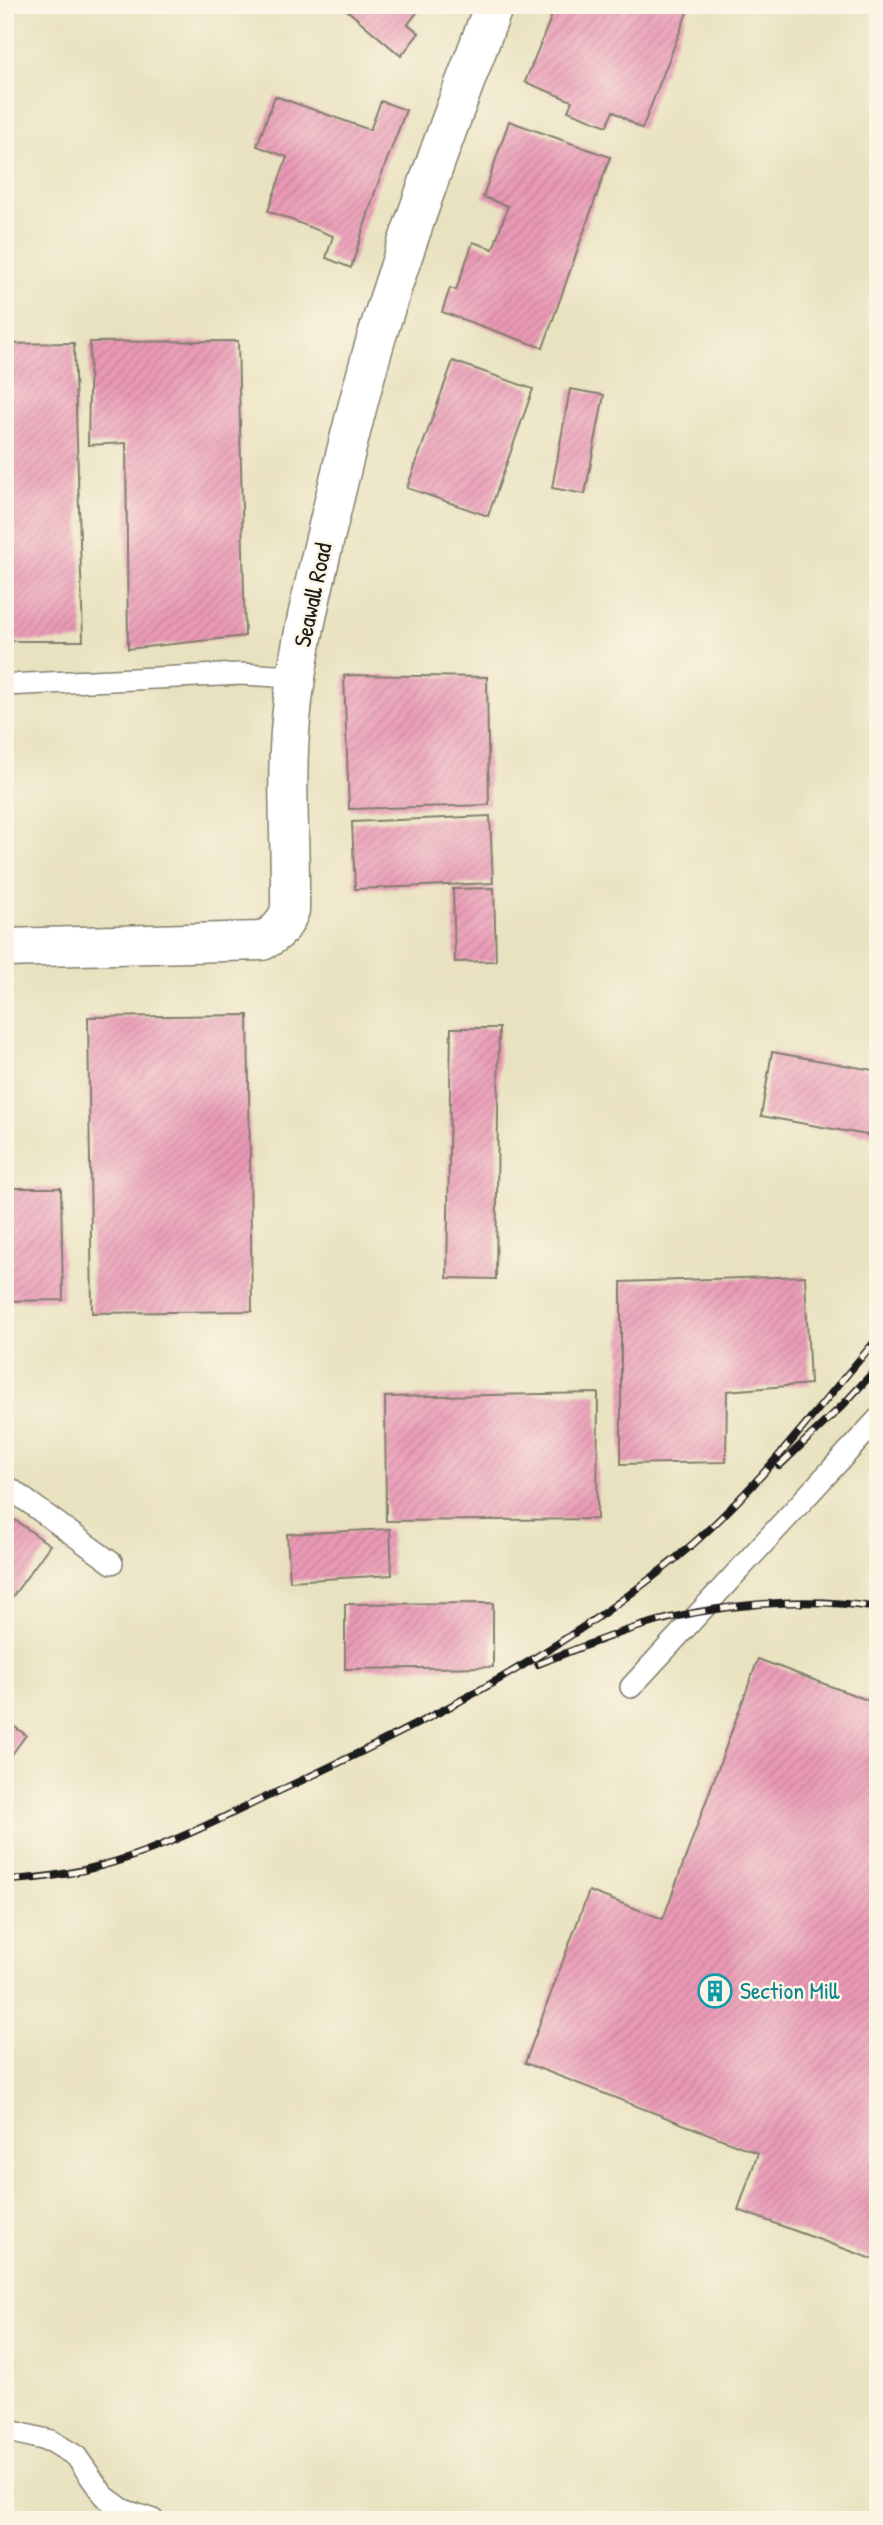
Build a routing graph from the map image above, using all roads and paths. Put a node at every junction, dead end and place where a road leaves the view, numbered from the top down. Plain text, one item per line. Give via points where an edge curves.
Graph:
1 (494, 5) edge
2 (296, 677) junction
3 (5, 685) edge
4 (5, 948) edge
5 (878, 1419) edge
6 (5, 1485) edge
7 (112, 1563) dead end
8 (631, 1687) dead end
9 (5, 2430) edge
10 (120, 2515) edge
11 (153, 2520) edge

1 - 2 street, Seawall Road via 376,340 352,423
2 - 3 lane via 241,674
2 - 4 street, Seawall Road via 288,758 290,910 277,934 241,943
5 - 8 lane
6 - 7 lane
9 - 10 lane via 51,2441 76,2456
10 - 11 lane

